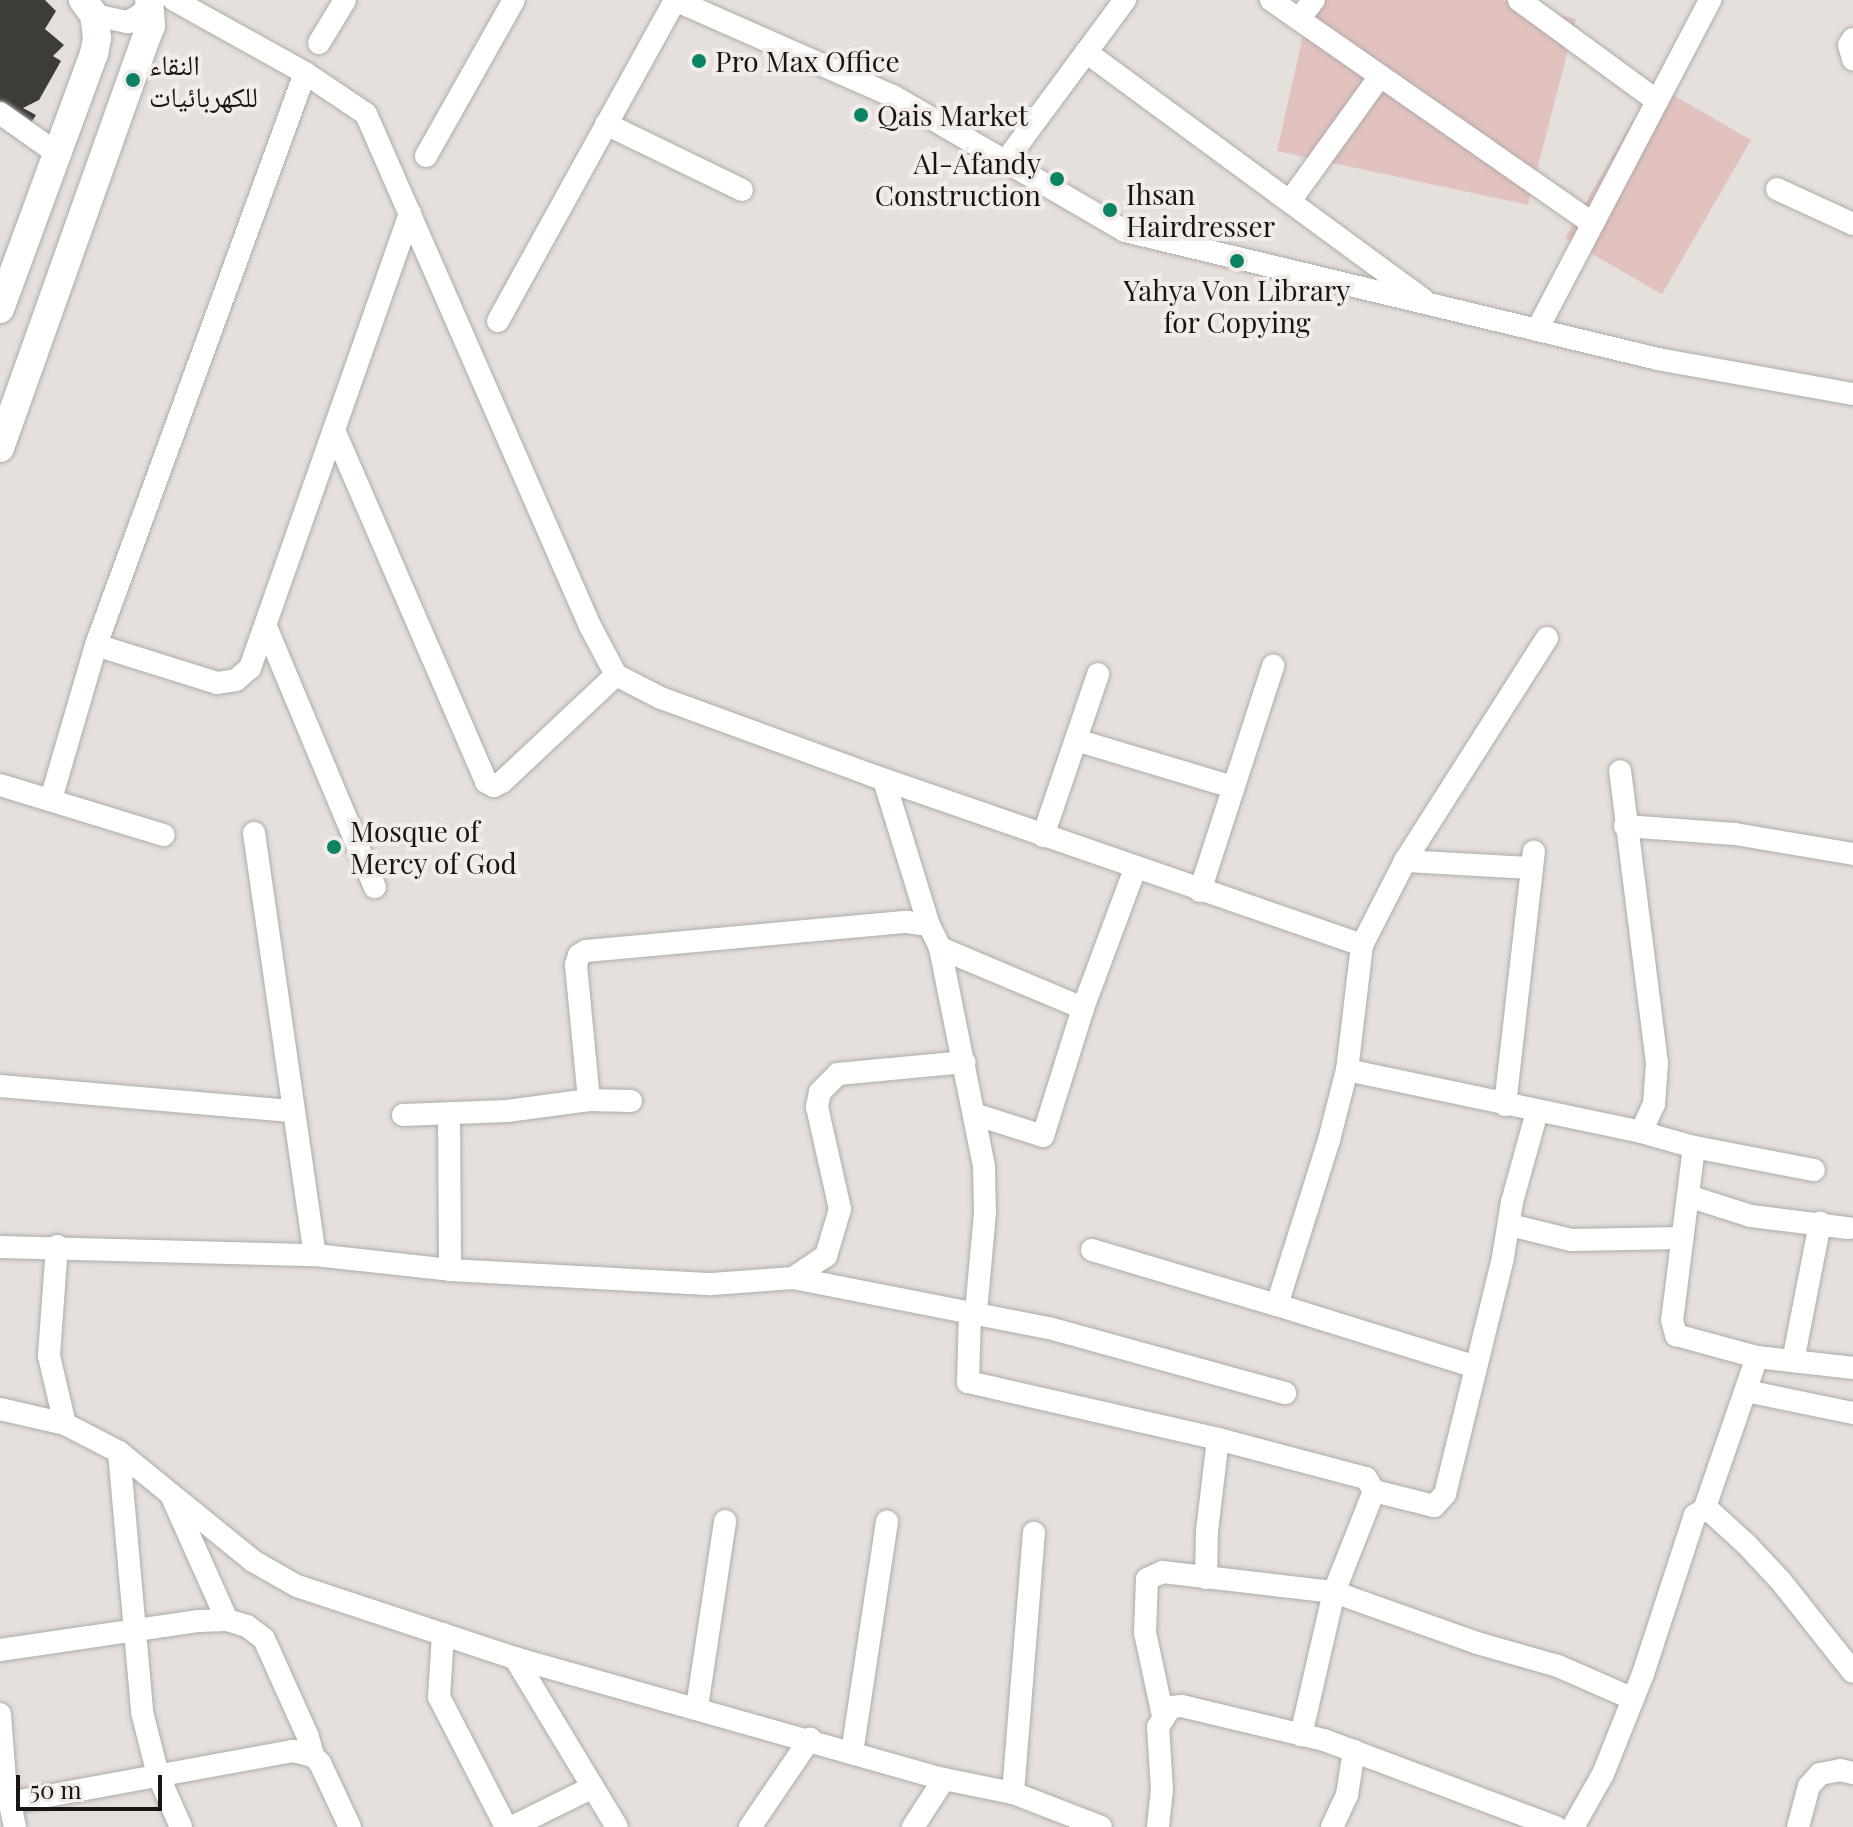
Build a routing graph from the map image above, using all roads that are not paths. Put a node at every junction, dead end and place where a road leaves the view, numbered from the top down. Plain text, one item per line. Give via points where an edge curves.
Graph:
1 (345, 0) edge
2 (514, 0) edge
3 (675, 0) edge
4 (1125, 0) edge
5 (1271, 0) edge
6 (1314, 0) edge
7 (1519, 0) edge
8 (1710, 0) edge
9 (156, 1) edge
10 (91, 6) edge
11 (1299, 19) junction
12 (1853, 39) edge
13 (319, 43) dead end
14 (1086, 52) junction
15 (1853, 59) edge
16 (305, 73) junction
17 (1380, 76) junction
18 (1657, 101) junction
19 (0, 113) edge
20 (606, 124) junction
21 (58, 154) junction
22 (426, 156) dead end
23 (1005, 162) junction
24 (1777, 189) dead end
25 (742, 190) dead end
26 (1290, 201) junction
27 (410, 213) junction
28 (1593, 224) junction
29 (1853, 224) edge
30 (1431, 306) junction
31 (0, 309) edge
32 (498, 321) dead end
33 (1537, 330) junction
34 (1853, 394) edge
35 (334, 430) junction
36 (0, 448) edge
37 (266, 627) junction
38 (1547, 638) dead end
39 (96, 645) junction
40 (1273, 666) dead end
41 (1098, 674) dead end
42 (616, 675) junction
43 (1076, 740) junction
44 (1620, 771) dead end
45 (884, 780) junction
46 (0, 785) edge
47 (1233, 787) junction
48 (51, 799) junction
49 (1625, 826) junction
50 (254, 833) dead end
51 (164, 835) dead end
52 (1043, 836) junction
53 (1853, 854) edge
54 (1405, 861) junction
55 (1135, 869) junction
56 (375, 887) dead end
57 (1200, 891) junction
58 (929, 925) junction
59 (1362, 945) junction
60 (940, 948) junction
61 (1083, 1008) junction
62 (964, 1062) junction
63 (1347, 1070) junction
64 (0, 1086) edge
65 (589, 1100) junction
66 (631, 1101) dead end
67 (1505, 1105) junction
68 (294, 1111) junction
69 (1537, 1112) junction
70 (974, 1114) junction
71 (403, 1115) dead end
72 (449, 1115) junction
73 (1641, 1132) junction
74 (1694, 1147) junction
75 (1814, 1170) dead end
76 (1688, 1196) junction
77 (1820, 1223) junction
78 (1510, 1225) junction
79 (1848, 1228) dead end
80 (1682, 1238) junction
81 (57, 1246) junction
82 (0, 1247) edge
83 (1092, 1250) dead end
84 (315, 1255) junction
85 (450, 1270) junction
86 (793, 1278) junction
87 (1277, 1305) junction
88 (973, 1312) junction
89 (1757, 1357) junction
90 (1793, 1361) junction
91 (1476, 1367) junction
92 (1853, 1368) edge
93 (1746, 1391) junction
94 (1285, 1393) dead end
95 (0, 1409) edge
96 (1853, 1413) edge
97 (65, 1424) junction
98 (1218, 1439) junction
99 (119, 1452) junction
100 (168, 1489) junction
101 (1374, 1491) junction
102 (1704, 1510) junction
103 (725, 1521) dead end
104 (887, 1522) dead end
105 (1034, 1533) dead end
106 (1206, 1578) junction
107 (1334, 1592) junction
108 (227, 1620) junction
109 (136, 1631) junction
110 (443, 1634) junction
111 (0, 1650) edge
112 (515, 1658) junction
113 (1853, 1672) edge
114 (1633, 1699) junction
115 (697, 1707) junction
116 (0, 1714) edge
117 (1163, 1716) junction
118 (0, 1723) edge
119 (1301, 1735) junction
120 (810, 1739) junction
121 (1354, 1751) junction
122 (852, 1753) junction
123 (313, 1756) junction
124 (1853, 1773) edge
125 (158, 1775) junction
126 (944, 1779) junction
127 (593, 1787) junction
128 (1013, 1793) junction
129 (9, 1803) junction
130 (1501, 1817) edge
131 (15, 1827) edge
132 (181, 1827) edge
133 (350, 1827) edge
134 (509, 1827) edge
135 (617, 1827) edge
136 (750, 1827) edge
137 (913, 1827) edge
138 (1101, 1827) edge
139 (1158, 1827) edge
140 (1332, 1827) edge
141 (1556, 1827) edge
142 (1573, 1827) edge
143 (1798, 1827) edge

1 - 13 street
2 - 22 street
3 - 20 street
3 - 23 street via 893,96
4 - 14 street
5 - 11 street
6 - 11 street
7 - 18 street
8 - 18 street
9 - 10 street via 128,22
9 - 16 street
9 - 36 main road
10 - 21 main road via 94,54
11 - 17 street
12 - 15 street
14 - 23 street
14 - 26 street
16 - 27 street via 366,114
16 - 39 street
17 - 26 street
17 - 28 street
18 - 28 street
19 - 21 street
20 - 25 street
20 - 32 street
21 - 31 main road
23 - 30 street via 1125,231
24 - 29 street
26 - 30 street
27 - 35 street
27 - 42 street
28 - 33 street
30 - 33 street
33 - 34 street via 1658,359
35 - 37 street
35 - 42 street via 486,782 502,782
37 - 39 street via 250,668 227,683
37 - 56 street
38 - 54 street
39 - 48 street
40 - 47 street
41 - 43 street
42 - 45 street via 661,698
43 - 47 street
43 - 52 street
44 - 49 street
45 - 52 street
45 - 58 street
46 - 48 street
47 - 57 street
48 - 51 street
49 - 53 street via 1735,834
49 - 73 street via 1657,1063 1654,1104
50 - 68 street
52 - 55 street
54 - 59 street
54 - 67 street via 1533,860
55 - 57 street
55 - 61 street
57 - 59 street
58 - 60 street
58 - 65 street via 907,922 586,951 576,965
59 - 63 street
60 - 61 street
60 - 62 street
61 - 70 street via 1043,1136
62 - 70 street
62 - 86 street via 838,1074 820,1092 817,1107 840,1209 826,1256
63 - 67 street
63 - 87 street
64 - 68 street
65 - 66 street
65 - 72 street
67 - 69 street
68 - 84 street
69 - 73 street
69 - 78 street
70 - 88 street via 984,1167 985,1213
71 - 72 street
72 - 85 street
73 - 74 street
74 - 75 street
74 - 76 street
76 - 77 street via 1751,1216
76 - 80 street
77 - 79 street
77 - 90 street
78 - 80 street via 1571,1240
78 - 91 street
80 - 89 street via 1672,1320 1676,1335
81 - 82 street
81 - 84 street
81 - 97 street via 49,1356
83 - 87 street
84 - 85 street
85 - 86 street via 712,1284
86 - 88 street
87 - 91 street
88 - 94 street
88 - 98 street via 968,1382
89 - 90 street
89 - 93 street
90 - 92 street
91 - 101 street via 1439,1504
93 - 96 street
93 - 102 street
95 - 97 street
97 - 99 street
98 - 101 street via 1366,1478
98 - 106 street
99 - 100 street
99 - 109 street
100 - 108 street
100 - 110 street via 253,1561 297,1586
101 - 107 street
102 - 113 street via 1780,1580
102 - 114 street via 1695,1515
103 - 115 street
104 - 122 street
105 - 128 street
106 - 107 street
106 - 117 street via 1163,1572 1147,1579 1145,1633
107 - 114 street via 1558,1666
107 - 119 street
108 - 109 street
108 - 123 street via 264,1639
109 - 111 street
109 - 125 street via 142,1712
110 - 112 street
110 - 134 street via 439,1697
112 - 115 street
112 - 127 street
114 - 142 street via 1603,1774
115 - 120 street
116 - 118 street
117 - 119 street via 1171,1707 1182,1706
117 - 139 street via 1158,1727
118 - 129 street
119 - 121 street
120 - 122 street
120 - 136 street
121 - 130 street
121 - 140 street via 1350,1785
122 - 126 street
123 - 125 street via 293,1751
123 - 133 street via 326,1772
124 - 143 street via 1820,1774 1809,1786
125 - 129 street
125 - 132 street
126 - 128 street
126 - 137 street
127 - 134 street
127 - 135 street
128 - 138 street
129 - 131 street
130 - 141 street

